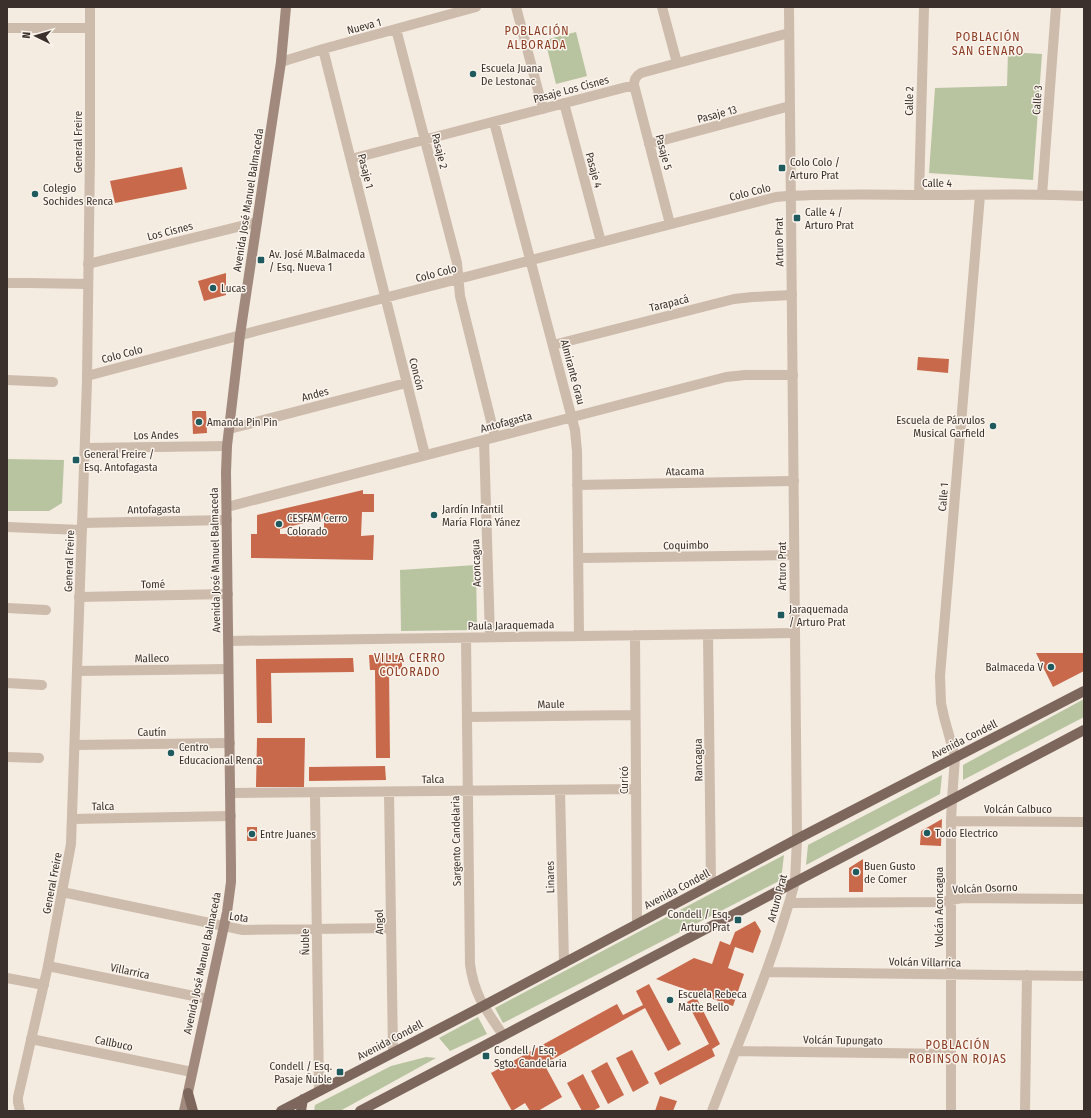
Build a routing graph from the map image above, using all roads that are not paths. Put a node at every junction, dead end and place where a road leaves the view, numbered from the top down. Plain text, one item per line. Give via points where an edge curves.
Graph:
1 (90, 7) edge
2 (286, 7) edge
3 (516, 7) edge
4 (662, 7) edge
5 (789, 7) edge
6 (924, 7) edge
7 (1056, 7) edge
8 (471, 8) edge
9 (7, 28) edge
10 (90, 28) junction
11 (396, 29) junction
12 (789, 33) junction
13 (323, 49) junction
14 (281, 62) junction
15 (677, 63) junction
16 (634, 85) junction
17 (564, 103) junction
18 (790, 106) junction
19 (543, 109) junction
20 (494, 122) junction
21 (425, 140) junction
22 (649, 144) junction
23 (351, 159) junction
24 (919, 195) junction
25 (980, 195) junction
26 (1042, 195) junction
27 (791, 196) junction
28 (1084, 196) edge
29 (257, 222) junction
30 (670, 224) junction
31 (601, 242) junction
32 (531, 260) junction
33 (88, 264) junction
34 (458, 279) junction
35 (7, 284) edge
36 (88, 284) junction
37 (792, 296) junction
38 (385, 298) junction
39 (240, 335) junction
40 (553, 345) junction
41 (87, 376) junction
42 (793, 376) junction
43 (7, 380) edge
44 (53, 382) dead end
45 (406, 383) junction
46 (572, 417) junction
47 (229, 429) junction
48 (495, 437) junction
49 (484, 440) junction
50 (227, 446) junction
51 (84, 448) junction
52 (424, 455) junction
53 (794, 481) junction
54 (577, 485) junction
55 (227, 507) junction
56 (227, 520) junction
57 (7, 527) edge
58 (82, 527) junction
59 (794, 555) junction
60 (578, 558) junction
61 (228, 594) junction
62 (79, 597) junction
63 (7, 608) edge
64 (46, 610) dead end
65 (708, 634) junction
66 (795, 634) junction
67 (635, 635) junction
68 (579, 636) junction
69 (490, 637) junction
70 (466, 638) junction
71 (228, 641) junction
72 (228, 669) junction
73 (77, 671) junction
74 (7, 684) edge
75 (42, 685) dead end
76 (1084, 691) edge
77 (636, 715) junction
78 (467, 717) junction
79 (1084, 730) edge
80 (230, 744) junction
81 (75, 745) junction
82 (7, 756) edge
83 (956, 757) junction
84 (39, 758) dead end
85 (636, 789) junction
86 (560, 790) junction
87 (468, 791) junction
88 (389, 792) junction
89 (230, 793) junction
90 (315, 793) junction
91 (952, 800) junction
92 (231, 816) junction
93 (72, 819) junction
94 (951, 821) junction
95 (1084, 822) edge
96 (797, 839) junction
97 (795, 882) junction
98 (712, 884) junction
99 (62, 892) junction
100 (1084, 899) edge
101 (951, 900) junction
102 (790, 903) junction
103 (637, 924) junction
104 (224, 926) junction
105 (391, 928) junction
106 (317, 930) junction
107 (564, 963) junction
108 (48, 966) junction
109 (766, 972) junction
110 (951, 974) junction
111 (1027, 975) junction
112 (1084, 976) edge
113 (7, 978) edge
114 (44, 985) junction
115 (208, 999) junction
116 (483, 1006) junction
117 (502, 1035) junction
118 (31, 1039) junction
119 (735, 1051) junction
120 (393, 1052) junction
121 (951, 1054) junction
122 (192, 1072) junction
123 (319, 1091) junction
124 (188, 1093) junction
125 (303, 1099) junction
126 (20, 1111) edge
127 (184, 1111) edge
128 (193, 1111) edge
129 (282, 1111) edge
130 (301, 1111) edge
131 (360, 1111) edge
132 (712, 1111) edge
133 (951, 1111) edge
134 (1025, 1111) edge

1 - 10 street, General Freire
2 - 14 main road, Avenida José Manuel Balmaceda
3 - 19 street
4 - 15 street
5 - 12 street, Arturo Prat
6 - 24 street, Calle 2
7 - 26 street, Calle 3
8 - 11 street, Nueva 1
9 - 10 street
10 - 33 street, General Freire
11 - 13 street, Nueva 1
11 - 21 street, Pasaje 2
12 - 15 street
12 - 18 street, Arturo Prat
13 - 14 street, Nueva 1
13 - 23 street, Pasaje 1
14 - 29 main road, Avenida José Manuel Balmaceda
15 - 16 street via 641,73 635,78
16 - 17 street, Pasaje Los Cisnes
16 - 22 street, Pasaje 5
17 - 19 street, Pasaje Los Cisnes
17 - 31 street, Pasaje 4
18 - 22 street, Pasaje 13
18 - 27 street, Arturo Prat
19 - 20 street, Pasaje Los Cisnes
20 - 21 street, Pasaje Los Cisnes
20 - 32 street, Almirante Grau
21 - 23 street, Pasaje Los Cisnes
21 - 34 street, Pasaje 2
22 - 30 street, Pasaje 5
23 - 38 street, Pasaje 1
24 - 25 street, Calle 4
24 - 27 street, Calle 4
25 - 26 street, Calle 4
25 - 83 street, Calle 1 via 940,676 941,703
26 - 28 street, Calle 4
27 - 30 street, Colo Colo
27 - 37 street, Arturo Prat
29 - 33 street, Los Cisnes
29 - 39 main road, Avenida José Manuel Balmaceda
30 - 31 street, Colo Colo
31 - 32 street, Colo Colo
32 - 34 street, Colo Colo
32 - 40 street, Almirante Grau
33 - 36 street, General Freire
34 - 38 street, Colo Colo
34 - 48 street
35 - 36 street
36 - 41 street, General Freire
37 - 40 street, Tarapacá via 752,296 734,299
37 - 42 street, Arturo Prat
38 - 39 street, Colo Colo
38 - 45 street, Concón
39 - 41 street, Colo Colo
39 - 47 main road, Avenida José Manuel Balmaceda
40 - 46 street, Almirante Grau
41 - 51 street, General Freire
42 - 46 street, Antofagasta via 726,377
42 - 53 street, Arturo Prat
43 - 44 street
45 - 47 street, Andes
45 - 52 street, Concón
46 - 48 street, Antofagasta
46 - 54 street, Almirante Grau via 576,440
47 - 50 main road, Avenida José Manuel Balmaceda
48 - 49 street, Antofagasta
49 - 52 street, Antofagasta
49 - 69 street, Aconcagua
50 - 51 street, Los Andes
50 - 55 main road, Avenida José Manuel Balmaceda
51 - 58 street, General Freire
52 - 55 street, Antofagasta
53 - 54 street, Atacama
53 - 59 street, Arturo Prat
54 - 60 street, Almirante Grau
55 - 56 main road, Avenida José Manuel Balmaceda
56 - 58 street, Antofagasta
56 - 61 main road, Avenida José Manuel Balmaceda
57 - 58 street, Antofagasta
58 - 62 street, General Freire
59 - 60 street, Coquimbo
59 - 66 street, Arturo Prat
60 - 68 street, Almirante Grau
61 - 62 street, Tomé
61 - 71 main road, Avenida José Manuel Balmaceda
62 - 73 street, General Freire
63 - 64 street
65 - 66 street, Paula Jaraquemada
65 - 67 street, Paula Jaraquemada
65 - 98 street, Rancagua
66 - 96 street, Arturo Prat
67 - 68 street, Paula Jaraquemada
67 - 77 street, Curicó
68 - 69 street, Paula Jaraquemada
69 - 70 street, Paula Jaraquemada
70 - 71 street, Paula Jaraquemada
70 - 78 street, Sargento Candelaria
71 - 72 main road, Avenida José Manuel Balmaceda
72 - 73 street, Malleco
72 - 80 main road, Avenida José Manuel Balmaceda
73 - 81 street, General Freire
74 - 75 street
76 - 83 main road, Avenida Condell
77 - 78 street, Maule
77 - 85 street, Curicó
78 - 87 street, Sargento Candelaria
79 - 91 main road
80 - 81 street, Cautín
80 - 89 main road, Avenida José Manuel Balmaceda
81 - 93 street, General Freire
82 - 84 street
83 - 91 street, Calle 1
83 - 96 main road, Avenida Condell
85 - 86 street, Talca
85 - 103 street, Curicó
86 - 87 street, Talca
86 - 107 street, Linares
87 - 88 street, Talca
87 - 116 street, Sargento Candelaria via 470,964
88 - 90 street, Talca
88 - 105 street, Angol
89 - 90 street, Talca
89 - 92 main road, Avenida José Manuel Balmaceda
90 - 106 street, Ñuble
91 - 94 street, Volcán Aconcagua
91 - 97 main road
92 - 93 street, Talca
92 - 104 main road, Avenida José Manuel Balmaceda via 230,882
93 - 99 street, General Freire via 71,844
94 - 95 street, Volcán Calbuco
94 - 101 street, Volcán Aconcagua
96 - 97 street, Arturo Prat
96 - 98 main road, Avenida Condell
97 - 102 street, Arturo Prat
97 - 117 main road
98 - 103 main road, Avenida Condell
99 - 104 street, Lota
99 - 108 street, General Freire
100 - 101 street, Volcán Osorno
101 - 102 street, Volcán Osorno
101 - 110 street, Volcán Aconcagua
102 - 109 street, Arturo Prat
103 - 107 main road, Avenida Condell
104 - 106 street, Lota via 250,931
104 - 115 main road, Avenida José Manuel Balmaceda
105 - 106 street, Lota
105 - 120 street, Angol
106 - 123 street, Ñuble
107 - 116 main road, Avenida Condell
108 - 114 street, General Freire
108 - 115 street, Villarrica
109 - 110 street, Volcán Villarrica
109 - 119 street, Arturo Prat
110 - 111 street, Volcán Villarrica
110 - 121 street, Volcán Aconcagua
111 - 112 street, Volcán Villarrica
111 - 134 street
113 - 114 street
114 - 118 street, General Freire
115 - 122 main road, Avenida José Manuel Balmaceda
116 - 117 street, Sargento Candelaria
116 - 120 main road, Avenida Condell
117 - 131 main road
118 - 122 street, Callbuco
118 - 126 street, General Freire via 18,1097
119 - 121 street, Volcán Tupungato
119 - 132 street, Arturo Prat
120 - 123 main road, Avenida Condell
121 - 133 street, Volcán Aconcagua
122 - 124 main road, Avenida José Manuel Balmaceda
123 - 125 main road, Avenida Condell
124 - 127 main road, Avenida José Manuel Balmaceda
124 - 128 main road
125 - 129 main road, Avenida Condell
125 - 130 main road

